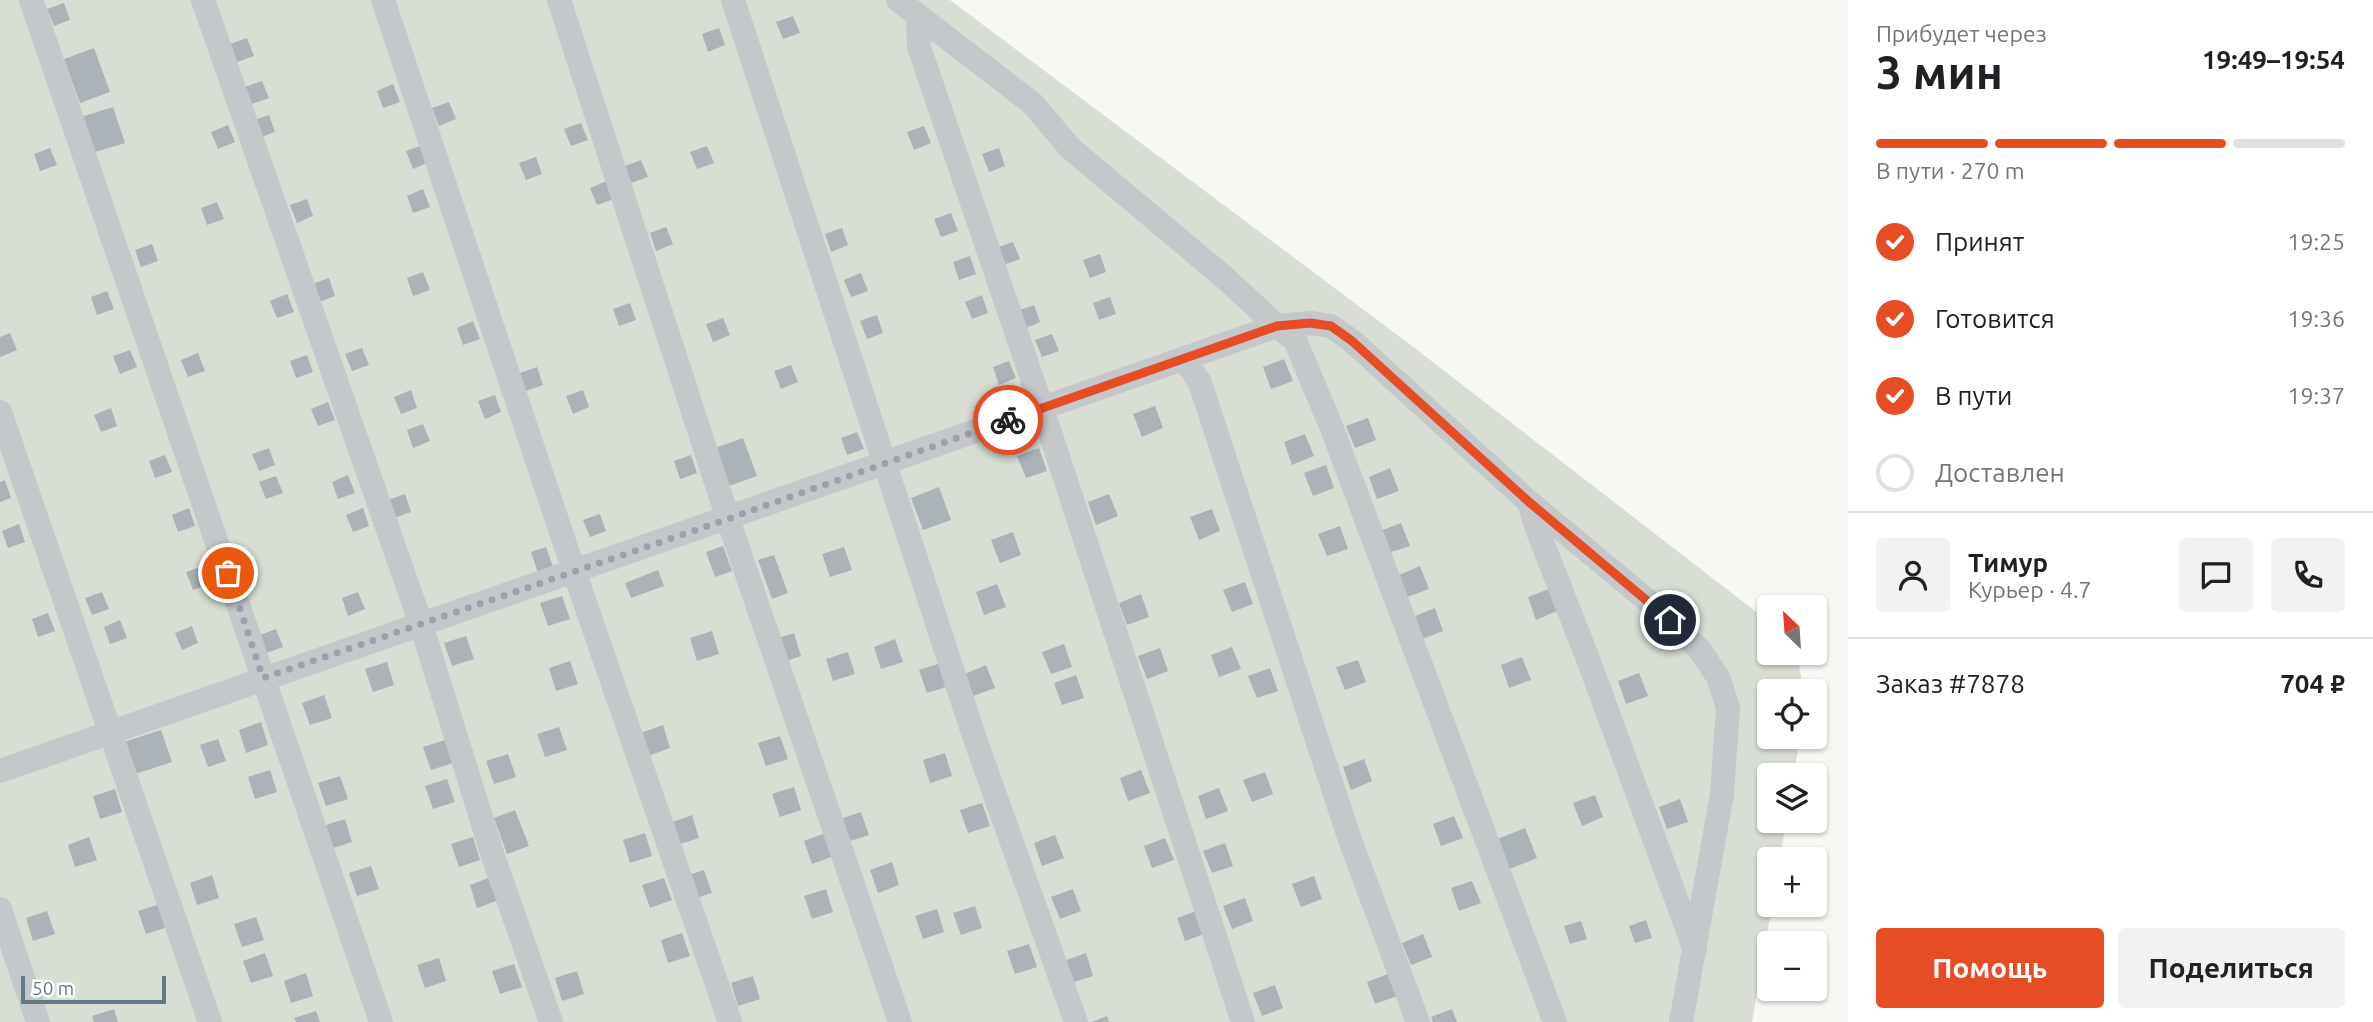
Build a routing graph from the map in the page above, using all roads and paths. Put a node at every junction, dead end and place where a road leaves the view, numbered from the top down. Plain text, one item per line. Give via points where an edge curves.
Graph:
1 (31, 0) edge
2 (202, 0) edge
3 (383, 0) edge
4 (559, 0) edge
5 (733, 0) edge
6 (898, 0) edge
7 (918, 15) junction
8 (1277, 326) junction
9 (1184, 358) junction
10 (1042, 408) junction
11 (0, 412) edge
12 (885, 463) junction
13 (1529, 502) junction
14 (728, 519) junction
15 (574, 572) junction
16 (421, 624) junction
17 (263, 678) junction
18 (110, 732) junction
19 (0, 771) edge
20 (0, 909) edge
21 (1695, 951) junction
22 (38, 1022) edge
23 (210, 1022) edge
24 (380, 1022) edge
25 (551, 1022) edge
26 (730, 1022) edge
27 (900, 1022) edge
28 (1076, 1022) edge
29 (1242, 1022) edge
30 (1418, 1022) edge
31 (1555, 1022) edge
32 (1681, 1022) edge

1 - 17 street
2 - 16 street
3 - 15 street
4 - 14 street
5 - 12 street
6 - 7 street
7 - 8 street via 1033,104 1070,148
7 - 10 street via 919,47
8 - 9 street
8 - 13 street via 1331,326
8 - 31 street via 1295,340 1331,426
9 - 10 street
9 - 30 street via 1200,383 1350,840
10 - 12 street
10 - 29 street
11 - 18 street
12 - 14 street
12 - 28 street via 975,739
13 - 21 street
13 - 21 street via 1654,606 1699,649 1718,677 1728,708 1722,794
14 - 15 street
14 - 27 street
15 - 16 street
15 - 26 street
16 - 17 street
16 - 25 street via 492,853
17 - 18 street
17 - 24 street
18 - 19 street
18 - 23 street
20 - 22 street
21 - 32 street

